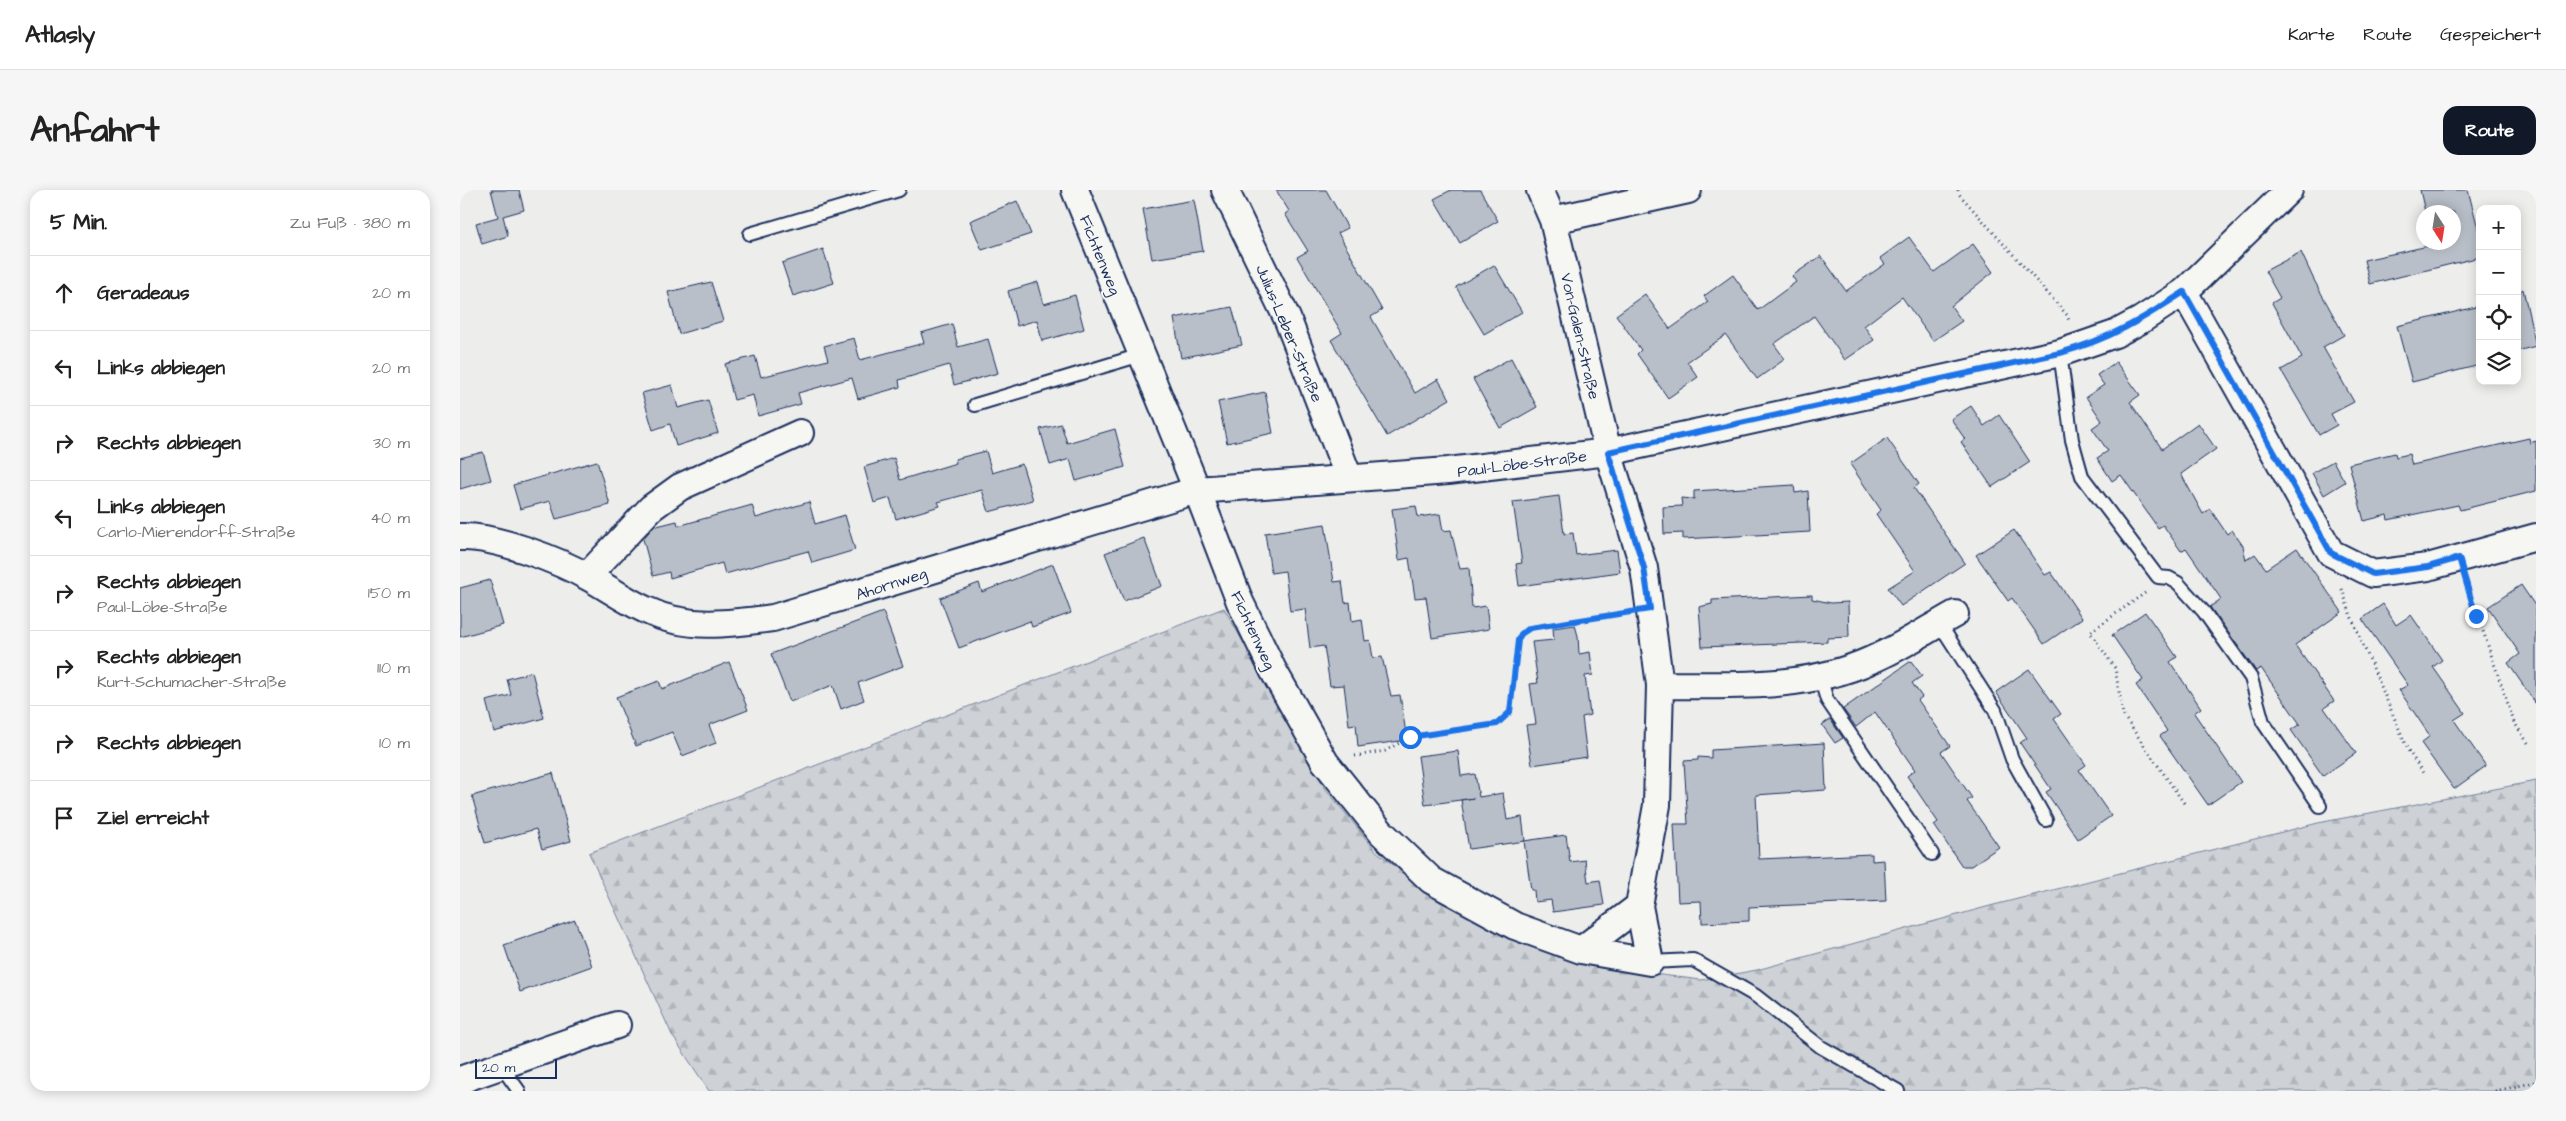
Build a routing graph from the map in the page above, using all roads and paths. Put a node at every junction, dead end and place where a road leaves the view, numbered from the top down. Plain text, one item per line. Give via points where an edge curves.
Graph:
1 (899, 190) edge
2 (1075, 190) edge
3 (1225, 190) edge
4 (1540, 190) edge
5 (1688, 190) edge
6 (1958, 190) edge
7 (2289, 190) edge
8 (1553, 220) junction
9 (750, 234) dead end
10 (2184, 292) junction
11 (2070, 350) junction
12 (1141, 355) junction
13 (975, 404) dead end
14 (800, 433) dead end
15 (1608, 452) junction
16 (1349, 478) junction
17 (1198, 490) junction
18 (460, 537) edge
19 (2536, 537) edge
20 (2331, 553) junction
21 (2459, 558) junction
22 (587, 576) junction
23 (2158, 577) junction
24 (1650, 609) junction
25 (1947, 619) joint
26 (1820, 677) junction
27 (1660, 685) junction
28 (2530, 746) dead end
29 (1325, 762) junction
30 (2423, 773) dead end
31 (2186, 806) dead end
32 (2320, 806) dead end
33 (2046, 820) dead end
34 (1932, 854) dead end
35 (1639, 906) junction
36 (1581, 950) junction
37 (1650, 962) junction
38 (617, 1025) dead end
39 (501, 1066) junction
40 (460, 1080) edge
41 (2536, 1082) edge
42 (519, 1091) edge
43 (1898, 1091) edge
44 (2496, 1091) edge

1 - 9 lane
2 - 12 street, Fichtenweg
3 - 16 street, Julius-Leber-Straße via 1287,318
4 - 8 street, Von-Galen-Straße
5 - 8 street
6 - 11 path via 2067,315
7 - 10 street, Paul-Löbe-Straße
8 - 15 street, Von-Galen-Straße
10 - 11 street, Paul-Löbe-Straße via 2124,330
10 - 20 street
11 - 15 street, Paul-Löbe-Straße
11 - 23 lane via 2072,440 2082,476
12 - 13 lane
12 - 17 street, Fichtenweg
14 - 22 street via 680,487 651,508
15 - 16 street, Paul-Löbe-Straße via 1448,471
15 - 24 street, Von-Galen-Straße via 1644,568
16 - 17 street, Paul-Löbe-Straße
17 - 22 street, Ahornweg via 773,618 721,626 685,622 647,611
17 - 29 street, Fichtenweg via 1240,602 1273,670
18 - 22 street, Ahornweg via 515,546
19 - 21 street
20 - 21 street via 2373,574 2428,567
20 - 30 path via 2351,616 2408,750
21 - 28 path via 2514,722
23 - 31 path via 2150,590 2090,632 2115,668 2123,715
23 - 32 lane via 2169,578 2178,584 2204,612 2251,678 2263,722
24 - 27 street, Von-Galen-Straße
24 - 29 path via 1530,628 1521,634 1510,712 1497,724 1410,737 1385,751
25 - 26 street via 1871,660
25 - 33 lane via 1995,710 2012,760
26 - 27 street via 1767,684
26 - 34 lane via 1827,700
27 - 35 street, Von-Galen-Straße via 1658,805
29 - 36 street, Fichtenweg via 1381,832 1431,880 1515,926
35 - 36 street
35 - 37 street
36 - 37 street, Fichtenweg
37 - 43 lane via 1693,960 1756,996 1821,1047
38 - 39 street
39 - 40 street
39 - 42 lane
41 - 44 path

